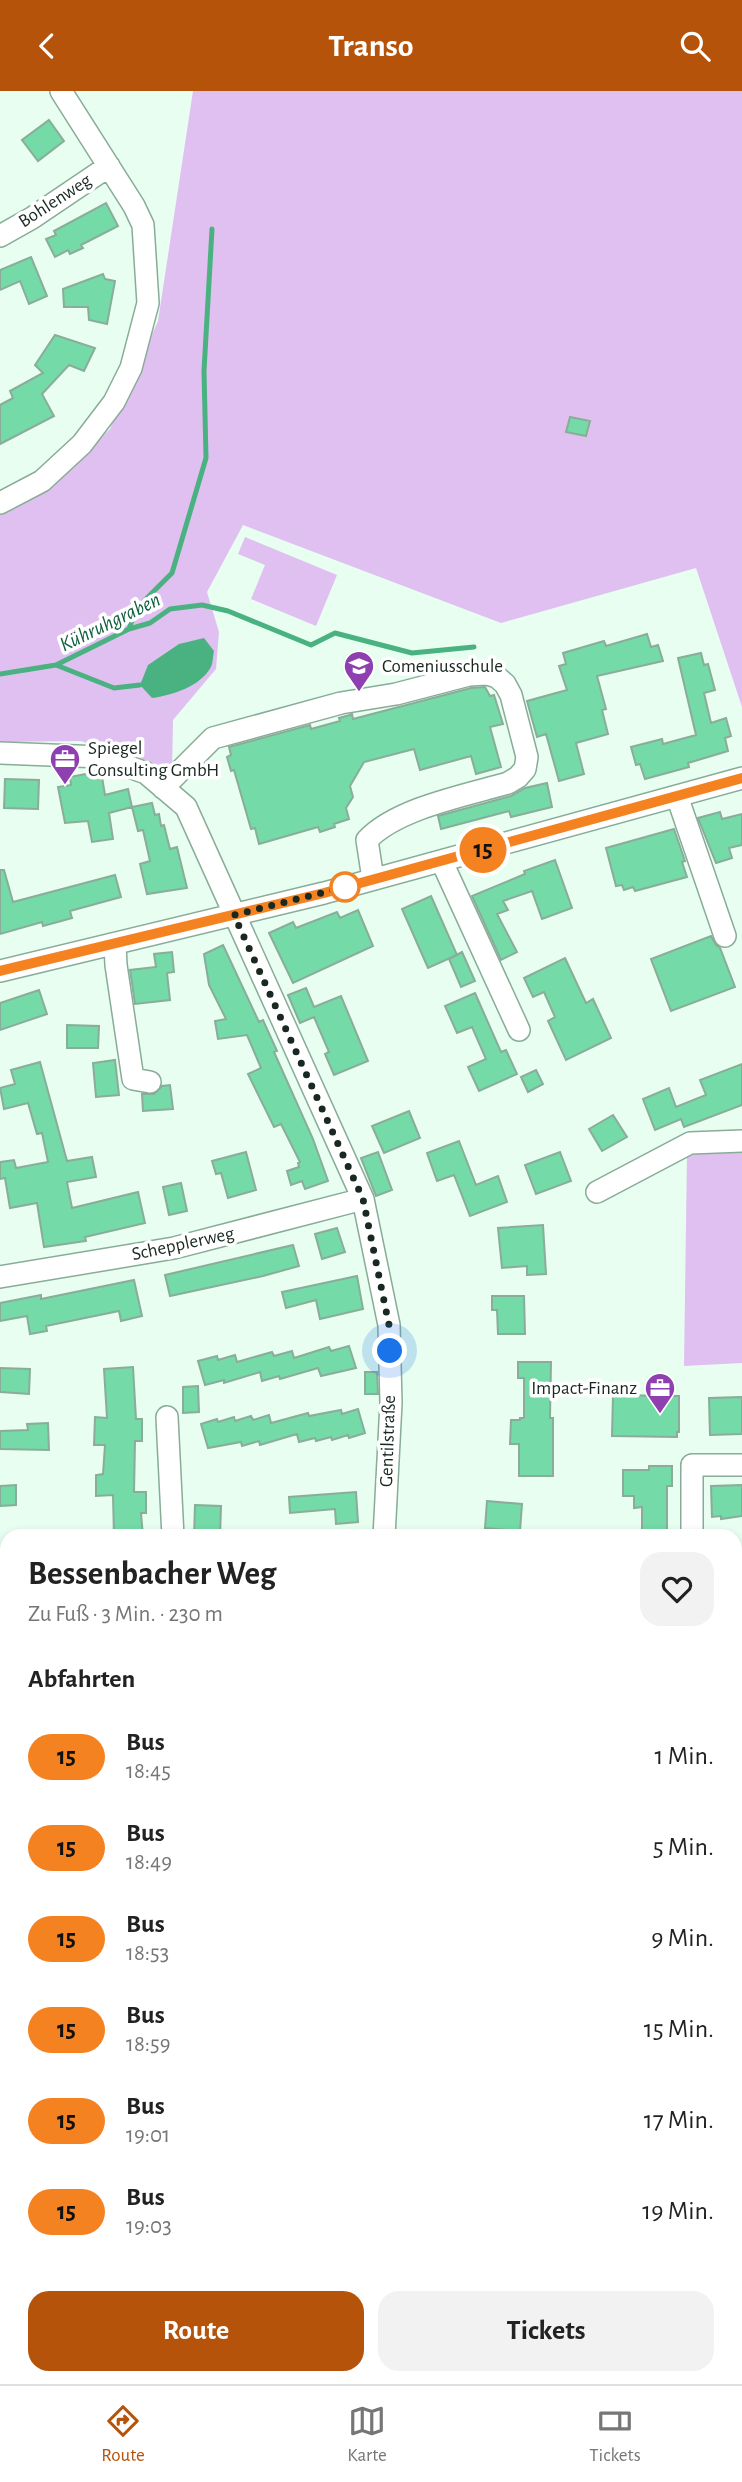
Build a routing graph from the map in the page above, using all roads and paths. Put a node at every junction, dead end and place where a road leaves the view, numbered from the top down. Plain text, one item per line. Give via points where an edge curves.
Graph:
1 (61, 91) edge
2 (109, 166) junction
3 (0, 236) edge
4 (0, 503) edge
5 (0, 753) edge
6 (742, 778) edge
7 (163, 787) junction
8 (677, 796) junction
9 (442, 862) junction
10 (373, 879) junction
11 (234, 915) junction
12 (725, 936) dead end
13 (115, 944) junction
14 (0, 971) edge
15 (519, 1030) dead end
16 (150, 1082) dead end
17 (742, 1141) edge
18 (597, 1192) dead end
19 (363, 1199) junction
20 (0, 1277) edge
21 (167, 1417) dead end
22 (742, 1465) edge
23 (173, 1529) edge
24 (384, 1529) edge
25 (692, 1529) edge

1 - 2 street
2 - 3 street, Bohlenweg
2 - 4 street via 143,225 148,303 131,368 114,402 82,444 42,481
5 - 7 street, Gentilstraße via 102,757 146,773
6 - 8 street
7 - 10 street via 213,738 469,675 498,677 511,695 527,757 525,769 508,783 434,804 375,831 367,840
7 - 11 street, Gentilstraße via 186,807
8 - 9 street
8 - 12 street
9 - 10 street
9 - 15 street
10 - 11 street
11 - 13 street
11 - 19 street, Gentilstraße
13 - 14 street
13 - 16 street via 133,1079
17 - 18 street via 690,1143
19 - 20 street, Schepplerweg via 174,1248
19 - 24 street, Gentilstraße via 389,1325 391,1403
21 - 23 street
22 - 25 street via 692,1465

